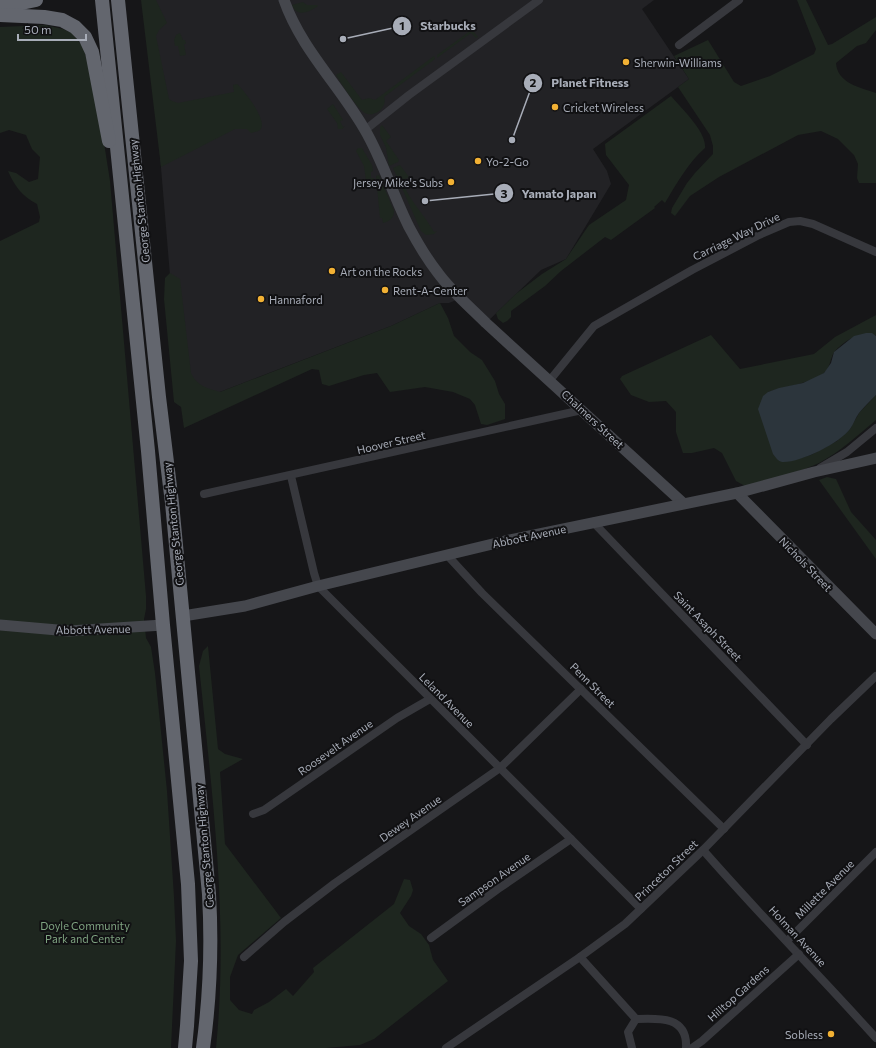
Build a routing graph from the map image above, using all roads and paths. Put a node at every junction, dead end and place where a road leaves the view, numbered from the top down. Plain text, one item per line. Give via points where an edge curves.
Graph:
1 (36, 0) edge
2 (102, 0) edge
3 (118, 0) edge
4 (284, 0) edge
5 (539, 0) edge
6 (739, 0) edge
7 (0, 4) edge
8 (0, 15) edge
9 (679, 45) dead end
10 (365, 130) junction
11 (126, 229) junction
12 (876, 252) edge
13 (550, 380) junction
14 (582, 410) junction
15 (876, 428) edge
16 (876, 458) edge
17 (814, 472) junction
18 (291, 476) junction
19 (737, 493) junction
20 (204, 494) dead end
21 (683, 503) junction
22 (593, 522) junction
23 (447, 555) junction
24 (318, 586) junction
25 (183, 616) junction
26 (0, 625) edge
27 (163, 625) junction
28 (876, 634) edge
29 (876, 676) edge
30 (581, 689) junction
31 (430, 699) junction
32 (806, 745) junction
33 (500, 768) junction
34 (253, 814) dead end
35 (724, 829) junction
36 (571, 838) junction
37 (703, 850) junction
38 (876, 852) edge
39 (641, 909) junction
40 (431, 938) dead end
41 (787, 941) junction
42 (798, 954) junction
43 (580, 956) junction
44 (244, 957) dead end
45 (636, 1019) junction
46 (876, 1038) edge
47 (185, 1048) edge
48 (203, 1048) edge
49 (446, 1048) edge
50 (632, 1048) edge
51 (686, 1048) edge
52 (692, 1048) edge

1 - 7 highway via 12,5
2 - 11 highway, George Stanton Highway
3 - 25 highway, George Stanton Highway
4 - 10 street, Chalmers Street via 289,16 302,38
5 - 10 street
6 - 9 street
8 - 11 highway via 62,20 75,27 85,37 92,52
10 - 13 street, Chalmers Street via 409,227 434,268 461,298
11 - 27 highway, George Stanton Highway
12 - 13 street, Carriage Way Drive via 813,224 789,222 759,234 594,326
13 - 14 street, Chalmers Street
14 - 18 street, Hoover Street
14 - 21 street, Chalmers Street
15 - 17 street via 847,452
16 - 17 street, Abbott Avenue
17 - 19 street, Abbott Avenue
18 - 20 street, Hoover Street
18 - 24 street, Leland Avenue
19 - 21 street, Abbott Avenue
19 - 28 street, Nichols Street
21 - 22 street, Abbott Avenue
22 - 23 street, Abbott Avenue
22 - 32 street, Saint Asaph Street
23 - 24 street, Abbott Avenue
23 - 30 street, Penn Street
24 - 25 street, Abbott Avenue via 245,606
24 - 31 street, Leland Avenue
25 - 48 highway, George Stanton Highway via 210,918 210,970
26 - 27 street, Abbott Avenue via 69,631
27 - 47 highway, George Stanton Highway via 190,921 191,969
29 - 32 street, Princeton Street
30 - 33 street, Dewey Avenue
30 - 35 street, Penn Street
31 - 33 street, Leland Avenue
31 - 34 street, Roosevelt Avenue via 397,718 264,810
32 - 35 street, Princeton Street
33 - 36 street, Leland Avenue
33 - 44 street, Dewey Avenue via 334,883
35 - 37 street, Princeton Street
36 - 39 street, Leland Avenue
36 - 40 street, Sampson Avenue
37 - 39 street, Princeton Street
37 - 41 street, Holman Avenue
38 - 41 street, Millette Avenue
39 - 43 street, Princeton Street via 625,924
41 - 42 street, Holman Avenue
42 - 46 street, Holman Avenue
42 - 52 street, Hilltop Gardens
43 - 45 street
43 - 49 street, Princeton Street
45 - 50 street via 628,1032
45 - 51 street via 657,1018 674,1022 685,1035

